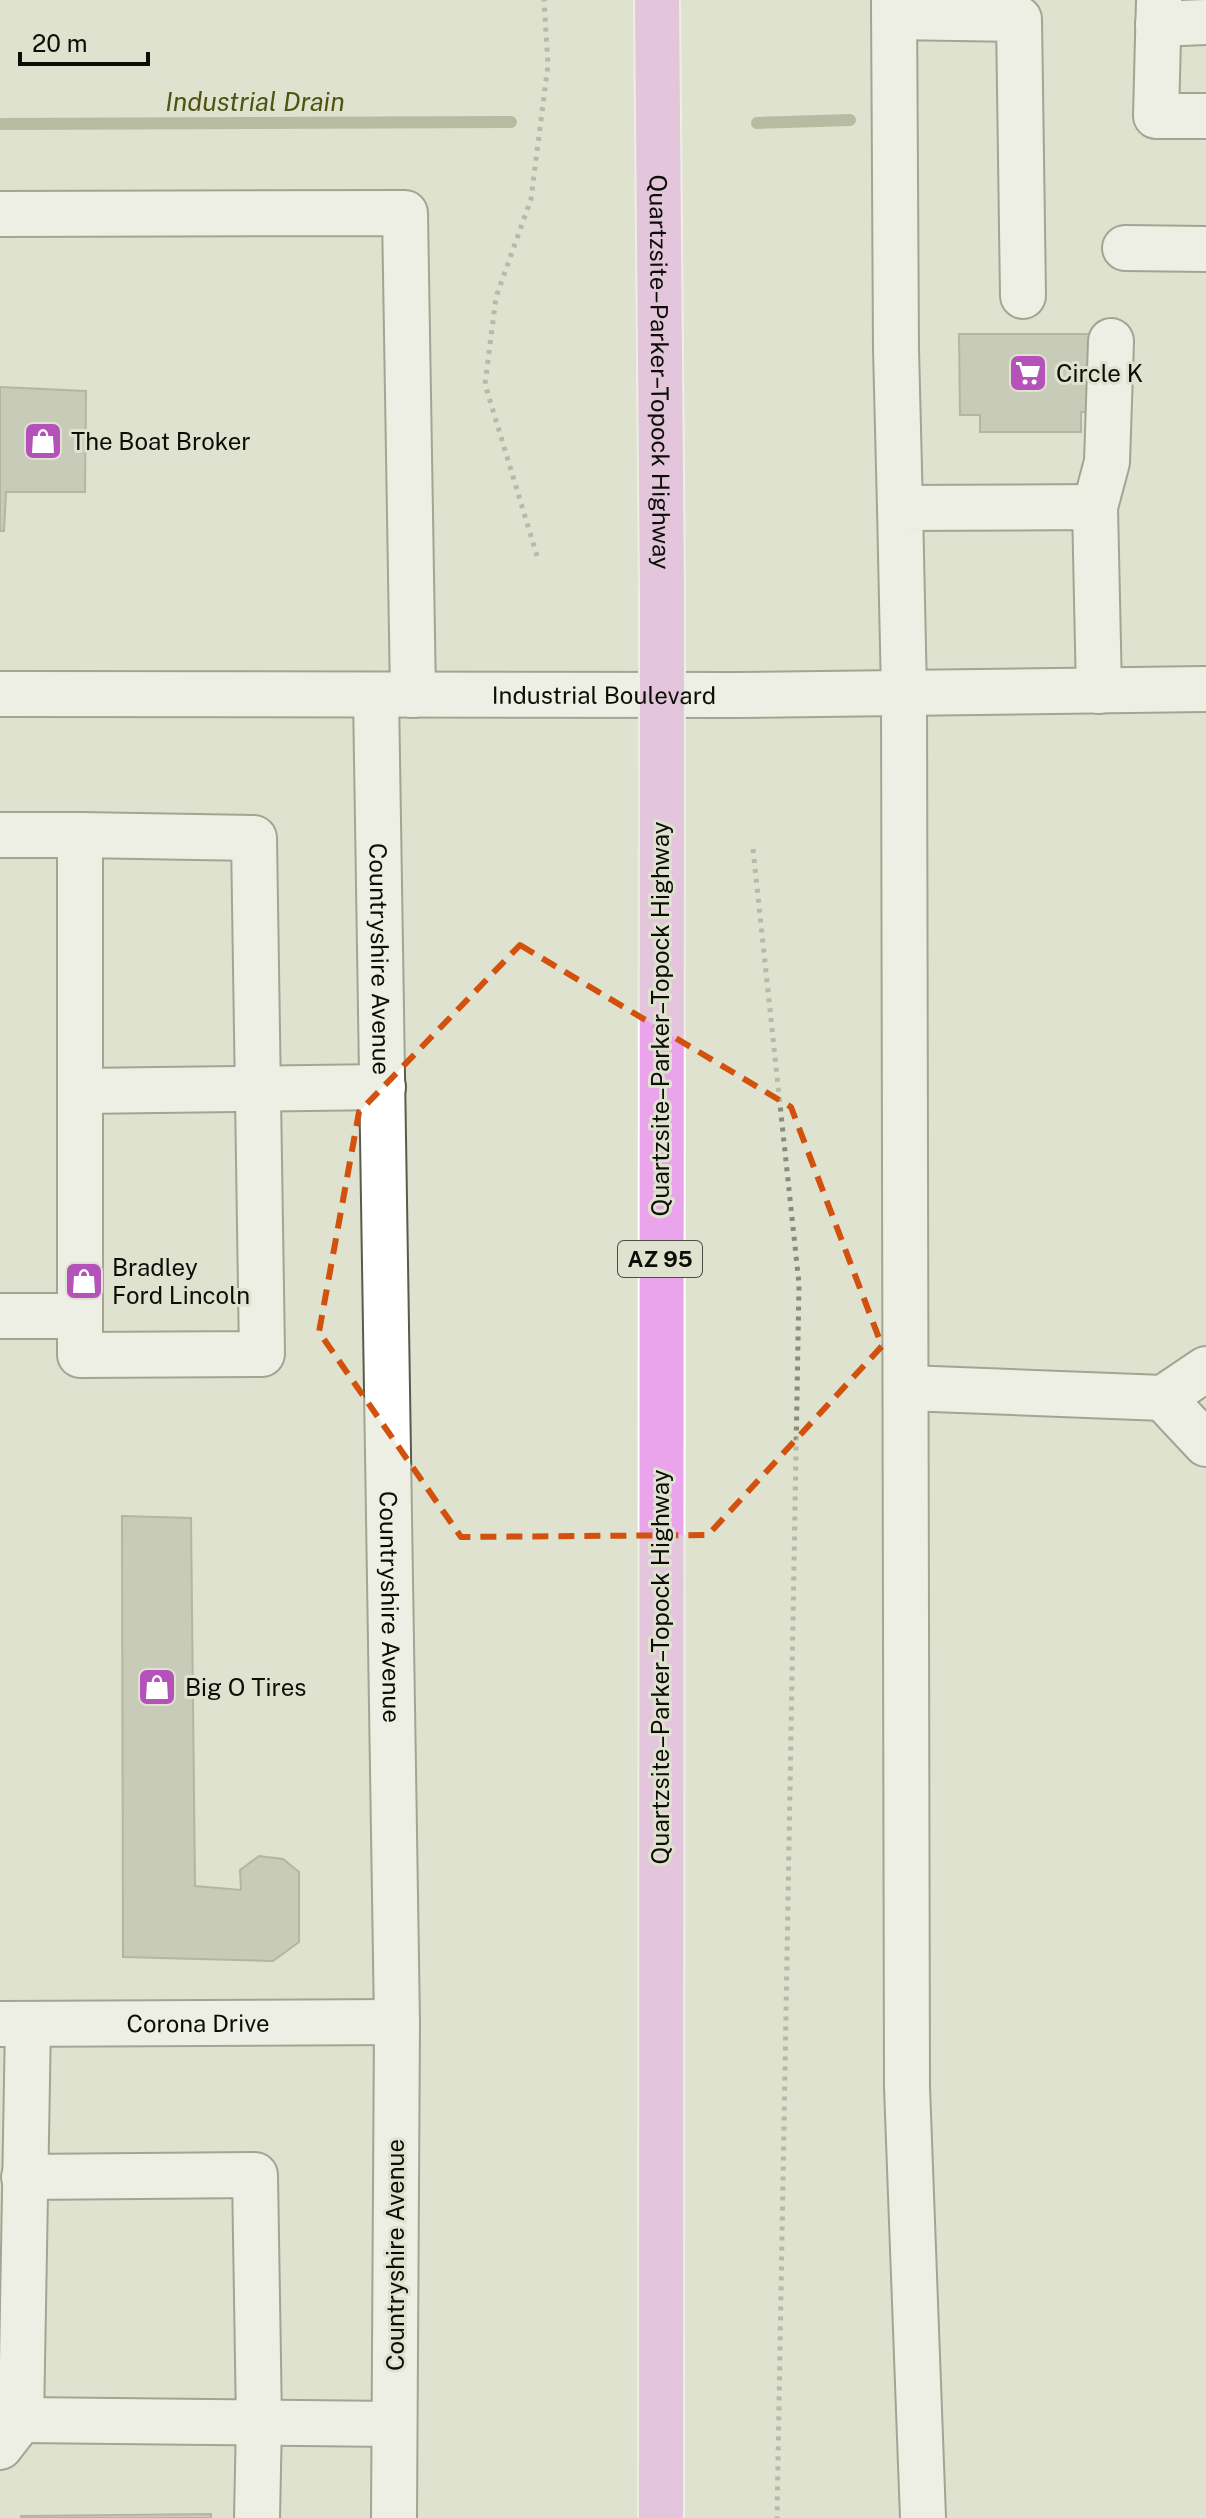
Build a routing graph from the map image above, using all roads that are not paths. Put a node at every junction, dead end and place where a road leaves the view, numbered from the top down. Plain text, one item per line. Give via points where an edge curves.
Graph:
1 (657, 0) edge
2 (894, 9) edge
3 (1158, 12) edge
4 (1206, 22) edge
5 (1206, 116) edge
6 (0, 214) edge
7 (1125, 248) dead end
8 (1206, 249) edge
9 (1023, 296) dead end
10 (1111, 341) dead end
11 (1095, 507) junction
12 (900, 508) junction
13 (1206, 689) edge
14 (1099, 691) junction
15 (904, 693) junction
16 (0, 694) edge
17 (395, 695) junction
18 (660, 695) junction
19 (0, 835) edge
20 (80, 835) junction
21 (257, 1087) junction
22 (383, 1087) junction
23 (80, 1091) junction
24 (0, 1316) edge
25 (80, 1316) junction
26 (1206, 1369) edge
27 (907, 1388) junction
28 (1163, 1398) junction
29 (1206, 1444) edge
30 (397, 2022) junction
31 (14, 2024) edge
32 (24, 2177) junction
33 (259, 2421) junction
34 (394, 2424) junction
35 (11, 2434) edge
36 (257, 2518) edge
37 (394, 2518) edge
38 (661, 2518) edge
39 (923, 2518) edge

1 - 18 highway, Quartzsite–Parker–Topock Highway / AZ 95
2 - 9 street via 1019,19
2 - 12 street
3 - 4 street
3 - 5 street via 1156,116
6 - 17 street, Countryshire Avenue via 405,213
7 - 8 street
10 - 11 street via 1107,462
11 - 12 street
11 - 14 street
12 - 15 street
13 - 14 street, Industrial Boulevard
14 - 15 street, Industrial Boulevard
15 - 18 street, Industrial Boulevard
15 - 27 street
16 - 17 street, Industrial Boulevard
17 - 18 street, Industrial Boulevard
17 - 22 street, Countryshire Avenue
18 - 38 highway, Quartzsite–Parker–Topock Highway / AZ 95
19 - 20 street
20 - 21 street via 254,838
20 - 23 street
21 - 22 street
21 - 23 street
21 - 25 street via 262,1354 80,1355
22 - 30 street, Countryshire Avenue
23 - 25 street
24 - 25 street
26 - 28 street
27 - 28 street
27 - 39 street via 907,2087
28 - 29 street
30 - 31 street, Corona Drive
30 - 34 street, Countryshire Avenue
31 - 32 street
32 - 33 street via 255,2175
32 - 35 street
33 - 34 street
33 - 35 street
33 - 36 street
34 - 37 street, Countryshire Avenue

